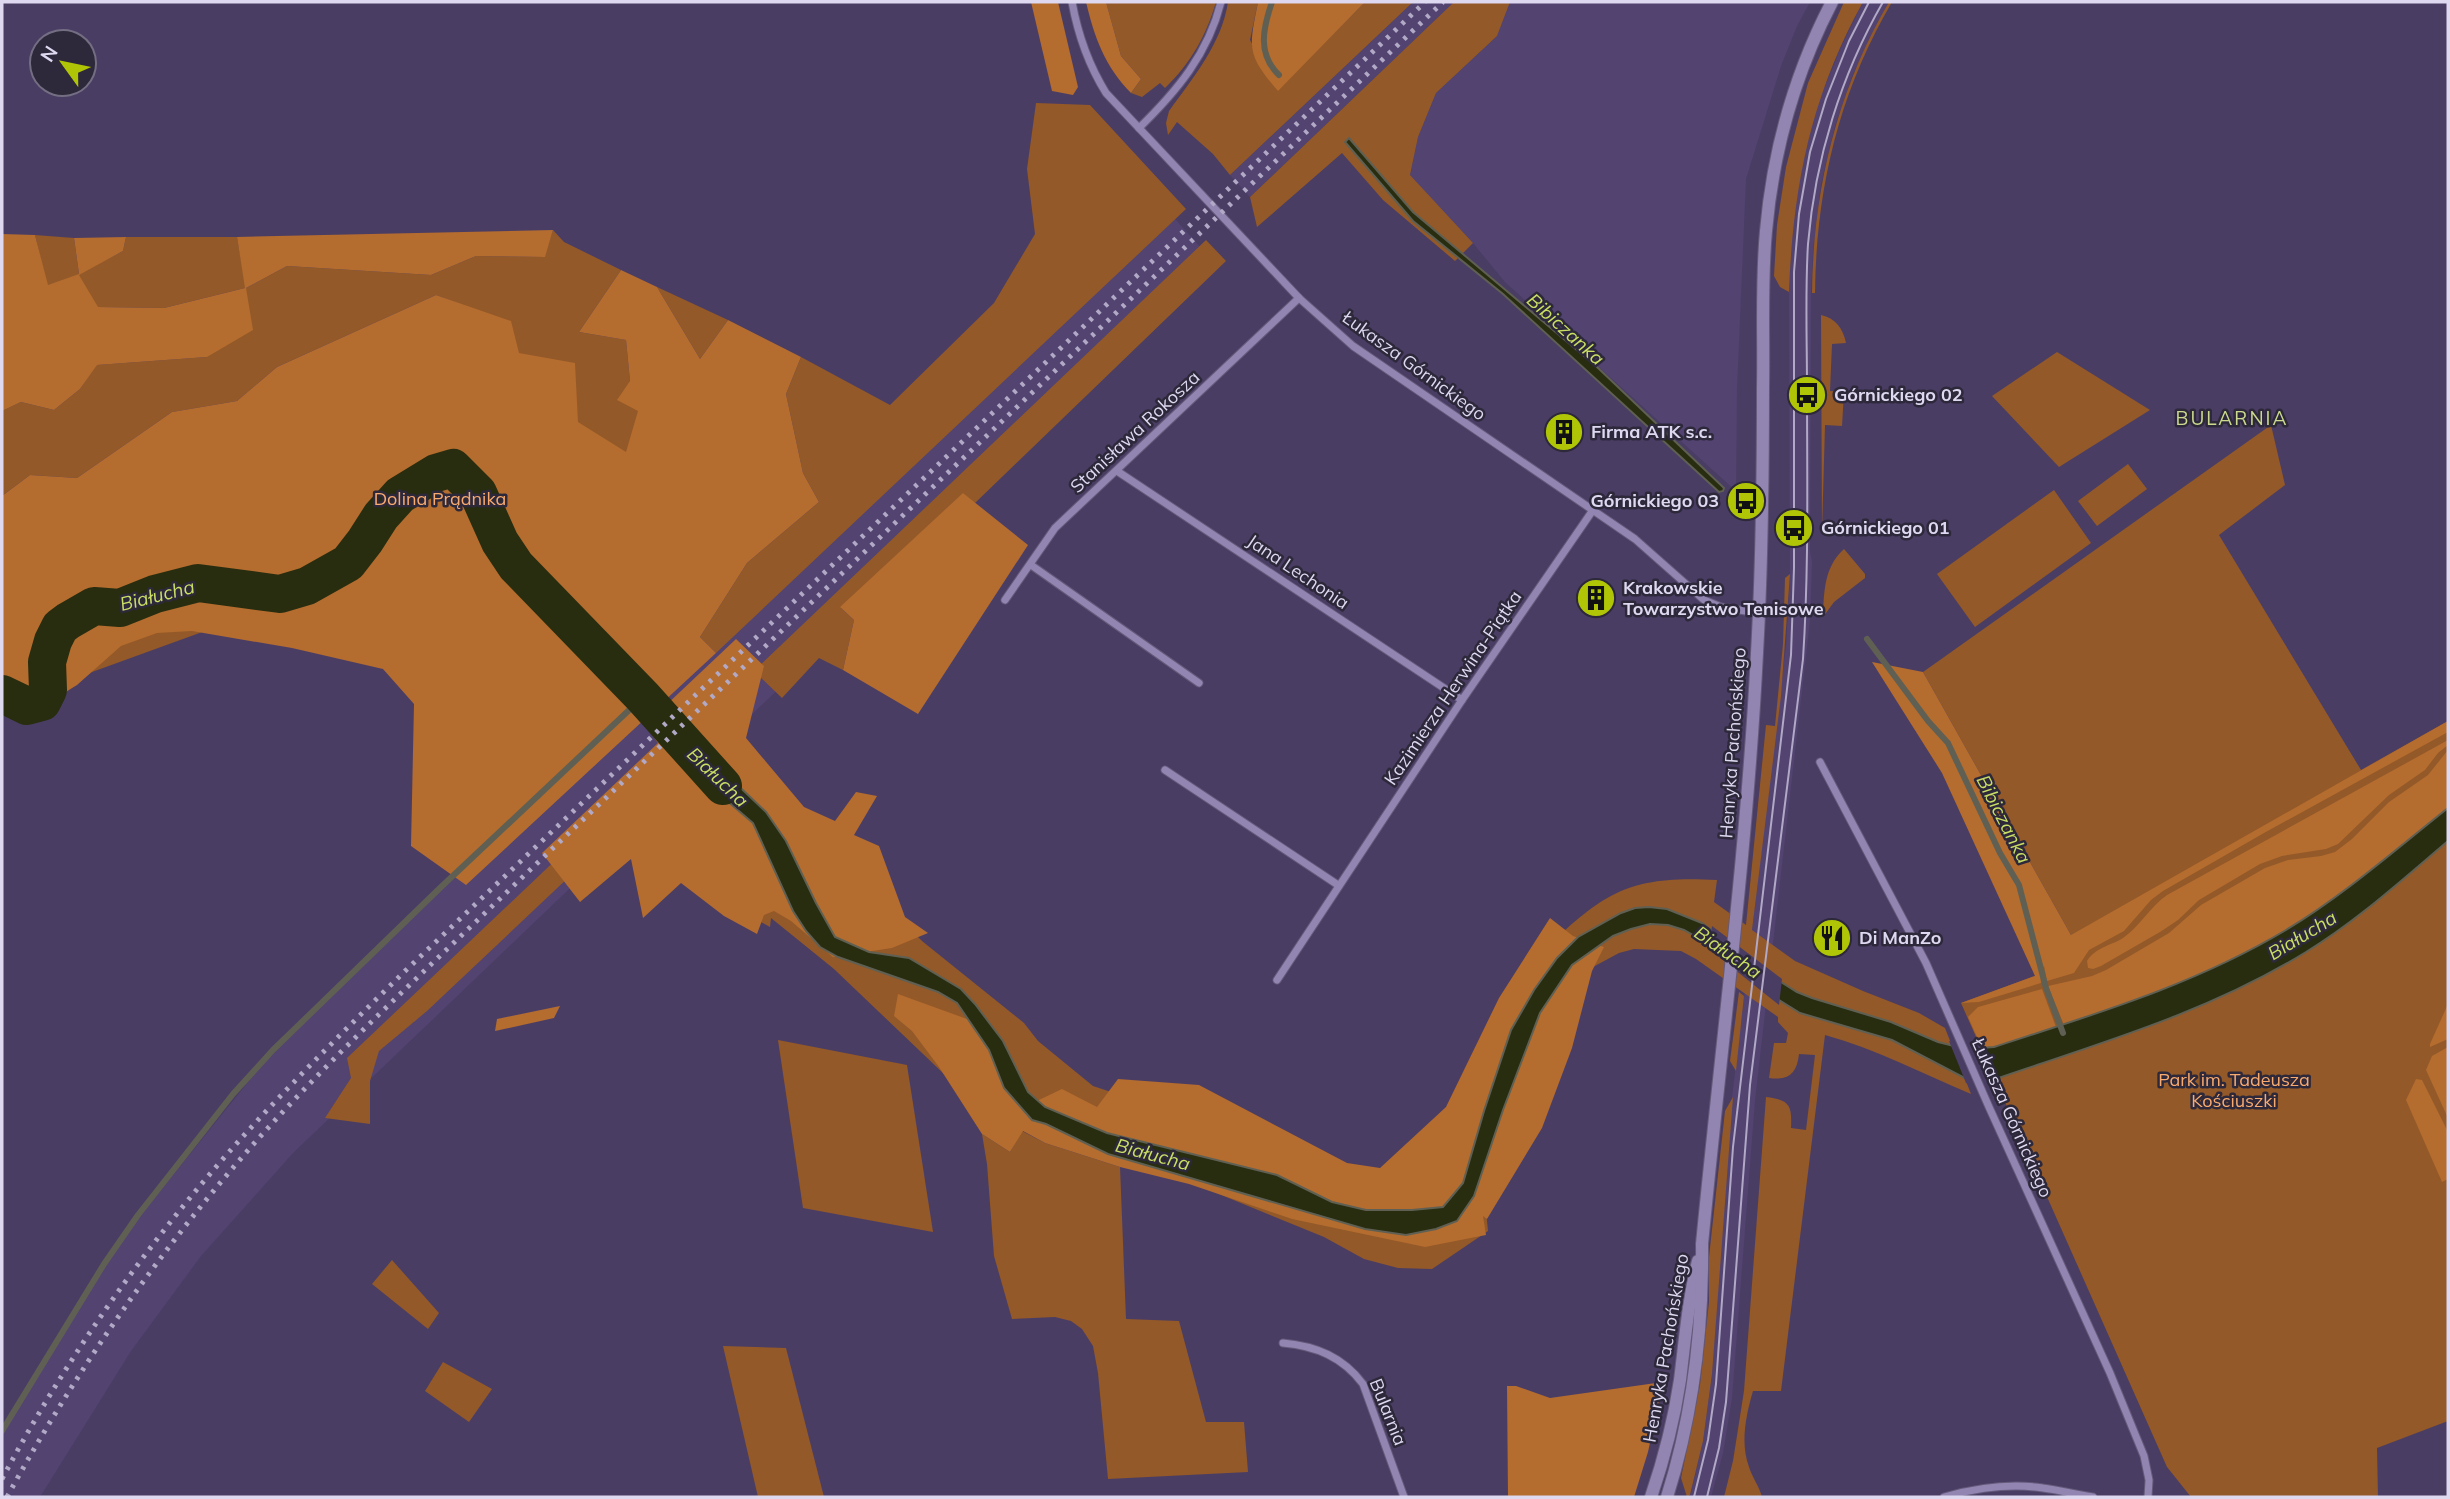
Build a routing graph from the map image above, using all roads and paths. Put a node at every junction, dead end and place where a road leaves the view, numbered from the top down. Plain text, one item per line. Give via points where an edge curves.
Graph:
1 (1072, 2) edge
2 (1221, 2) edge
3 (1832, 2) edge
4 (1139, 128) junction
5 (1299, 298) junction
6 (1117, 471) junction
7 (1594, 510) junction
8 (1031, 565) junction
9 (1005, 600) dead end
10 (1758, 613) junction
11 (1199, 683) dead end
12 (1462, 700) junction
13 (1820, 762) dead end
14 (1166, 769) dead end
15 (1338, 885) junction
16 (1277, 980) dead end
17 (1702, 1244) junction
18 (1283, 1343) dead end
19 (1404, 1497) edge
20 (1651, 1497) edge
21 (1667, 1497) edge
22 (1944, 1497) edge
23 (2093, 1497) edge
24 (2148, 1497) edge

1 - 4 street, Łukasza Górnickiego via 1090,66 1106,93
2 - 4 street via 1198,60
3 - 10 street, Henryka Pachońskiego via 1788,113 1768,213
4 - 5 street, Łukasza Górnickiego
5 - 6 street, Stanisława Rokosza
5 - 7 street, Łukasza Górnickiego via 1353,346
6 - 8 street, Stanisława Rokosza via 1055,528
6 - 12 street, Jana Lechonia
7 - 10 street, Łukasza Górnickiego via 1635,539 1704,600
7 - 12 street, Kazimierza Herwina-Piątka
8 - 9 street, Stanisława Rokosza
8 - 11 street
10 - 17 street, Henryka Pachońskiego via 1746,815
12 - 15 street, Kazimierza Herwina-Piątka
13 - 24 street, Łukasza Górnickiego via 1909,928 2110,1373 2144,1456
14 - 15 street
15 - 16 street, Kazimierza Herwina-Piątka
17 - 20 street, Henryka Pachońskiego via 1675,1411
17 - 21 street, Henryka Pachońskiego via 1699,1348 1684,1435
18 - 19 street, Bularnia via 1332,1355 1363,1384
22 - 23 street via 2008,1486

